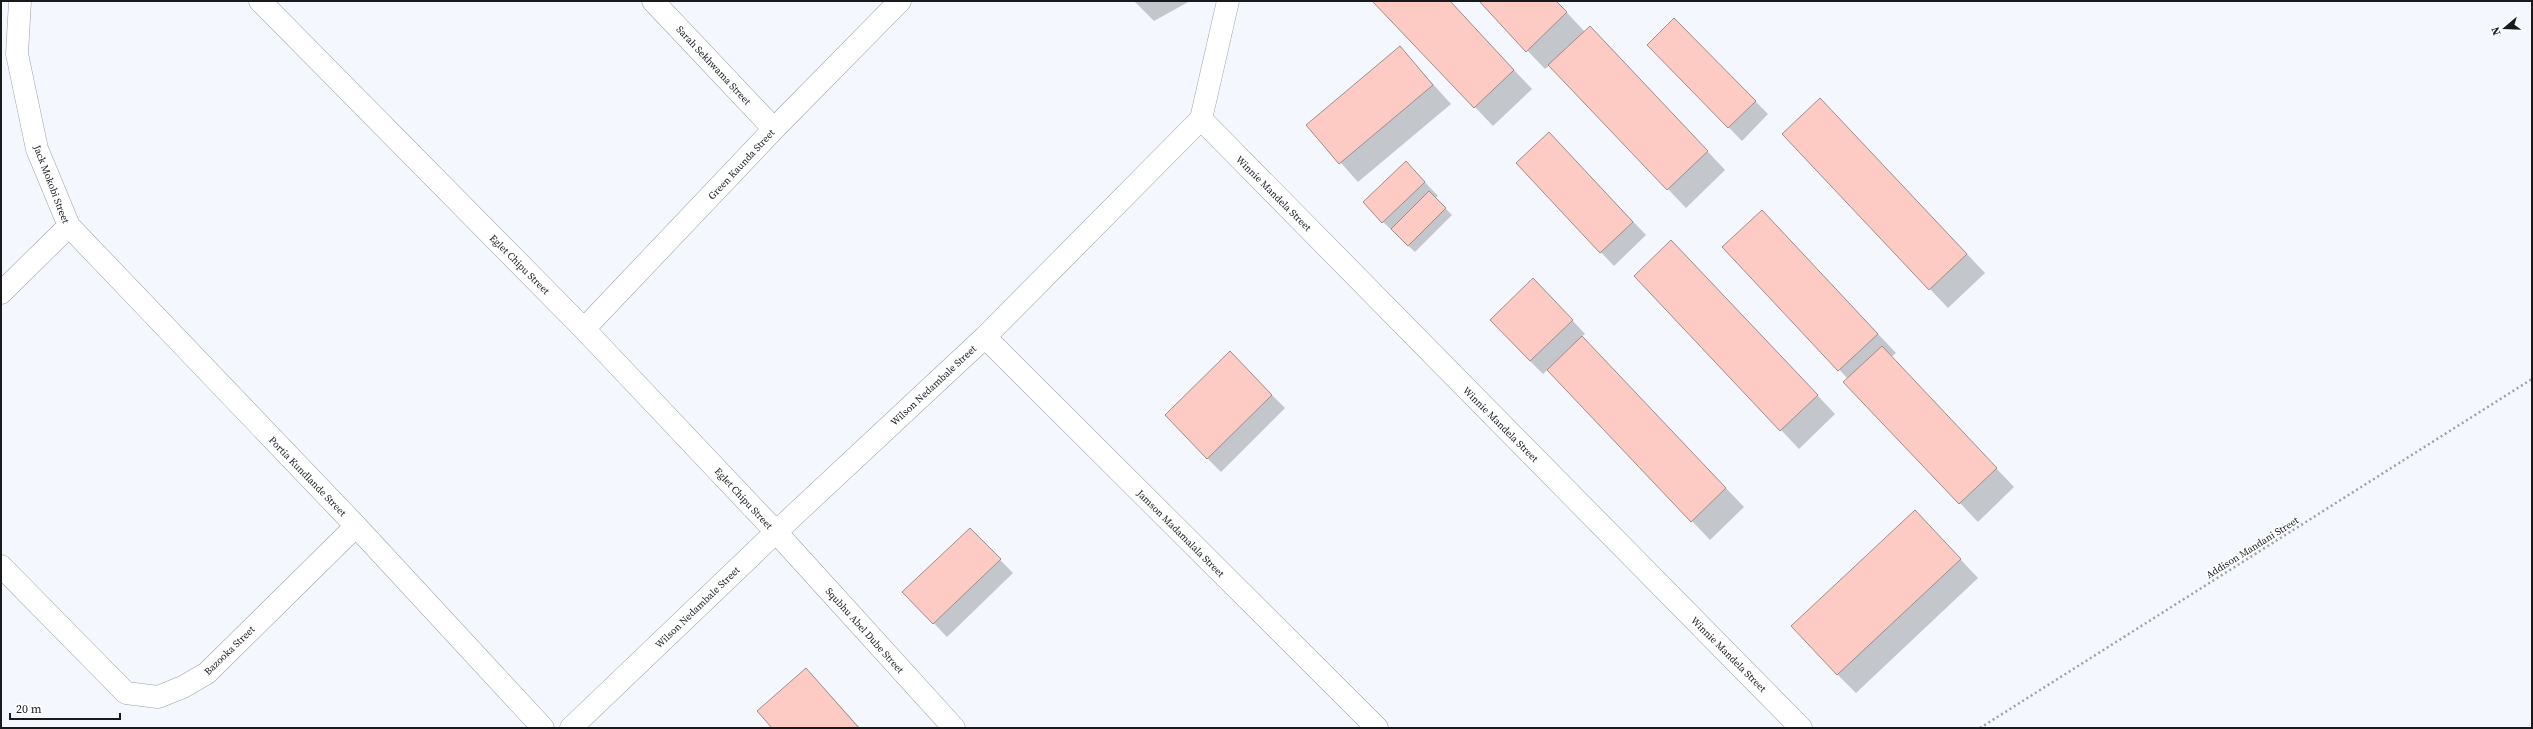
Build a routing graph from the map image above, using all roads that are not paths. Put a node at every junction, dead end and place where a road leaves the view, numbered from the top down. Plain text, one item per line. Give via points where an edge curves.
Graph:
1 (20, 1) edge
2 (260, 1) edge
3 (653, 1) edge
4 (900, 1) edge
5 (1228, 1) edge
6 (1201, 119) junction
7 (774, 129) junction
8 (69, 226) junction
9 (1, 293) edge
10 (584, 329) junction
11 (985, 337) junction
12 (356, 526) junction
13 (776, 532) junction
14 (1, 566) edge
15 (543, 728) edge
16 (571, 728) edge
17 (954, 728) edge
18 (1377, 728) edge
19 (1801, 728) edge

1 - 8 street, Jack Mokobi Street via 17,54 37,149
2 - 10 street, Eglet Chipu Street
3 - 7 street, Sarah Sekhwama Street
4 - 7 street, Green Kaunda Street
5 - 6 street
6 - 11 street, Wilson Nedambale Street
6 - 19 street, Winnie Mandela Street
7 - 10 street, Green Kaunda Street
8 - 9 street, Jack Mokobi Street
8 - 12 street, Portia Kundlande Street
10 - 13 street, Eglet Chipu Street
11 - 13 street, Wilson Nedambale Street
11 - 18 street, Jamson Madamalala Street
12 - 14 street, Bazooka Street via 207,673 183,687 158,697 126,693
12 - 15 street, Portia Kundlande Street
13 - 16 street, Wilson Nedambale Street
13 - 17 street, Squbhu Abel Dube Street

